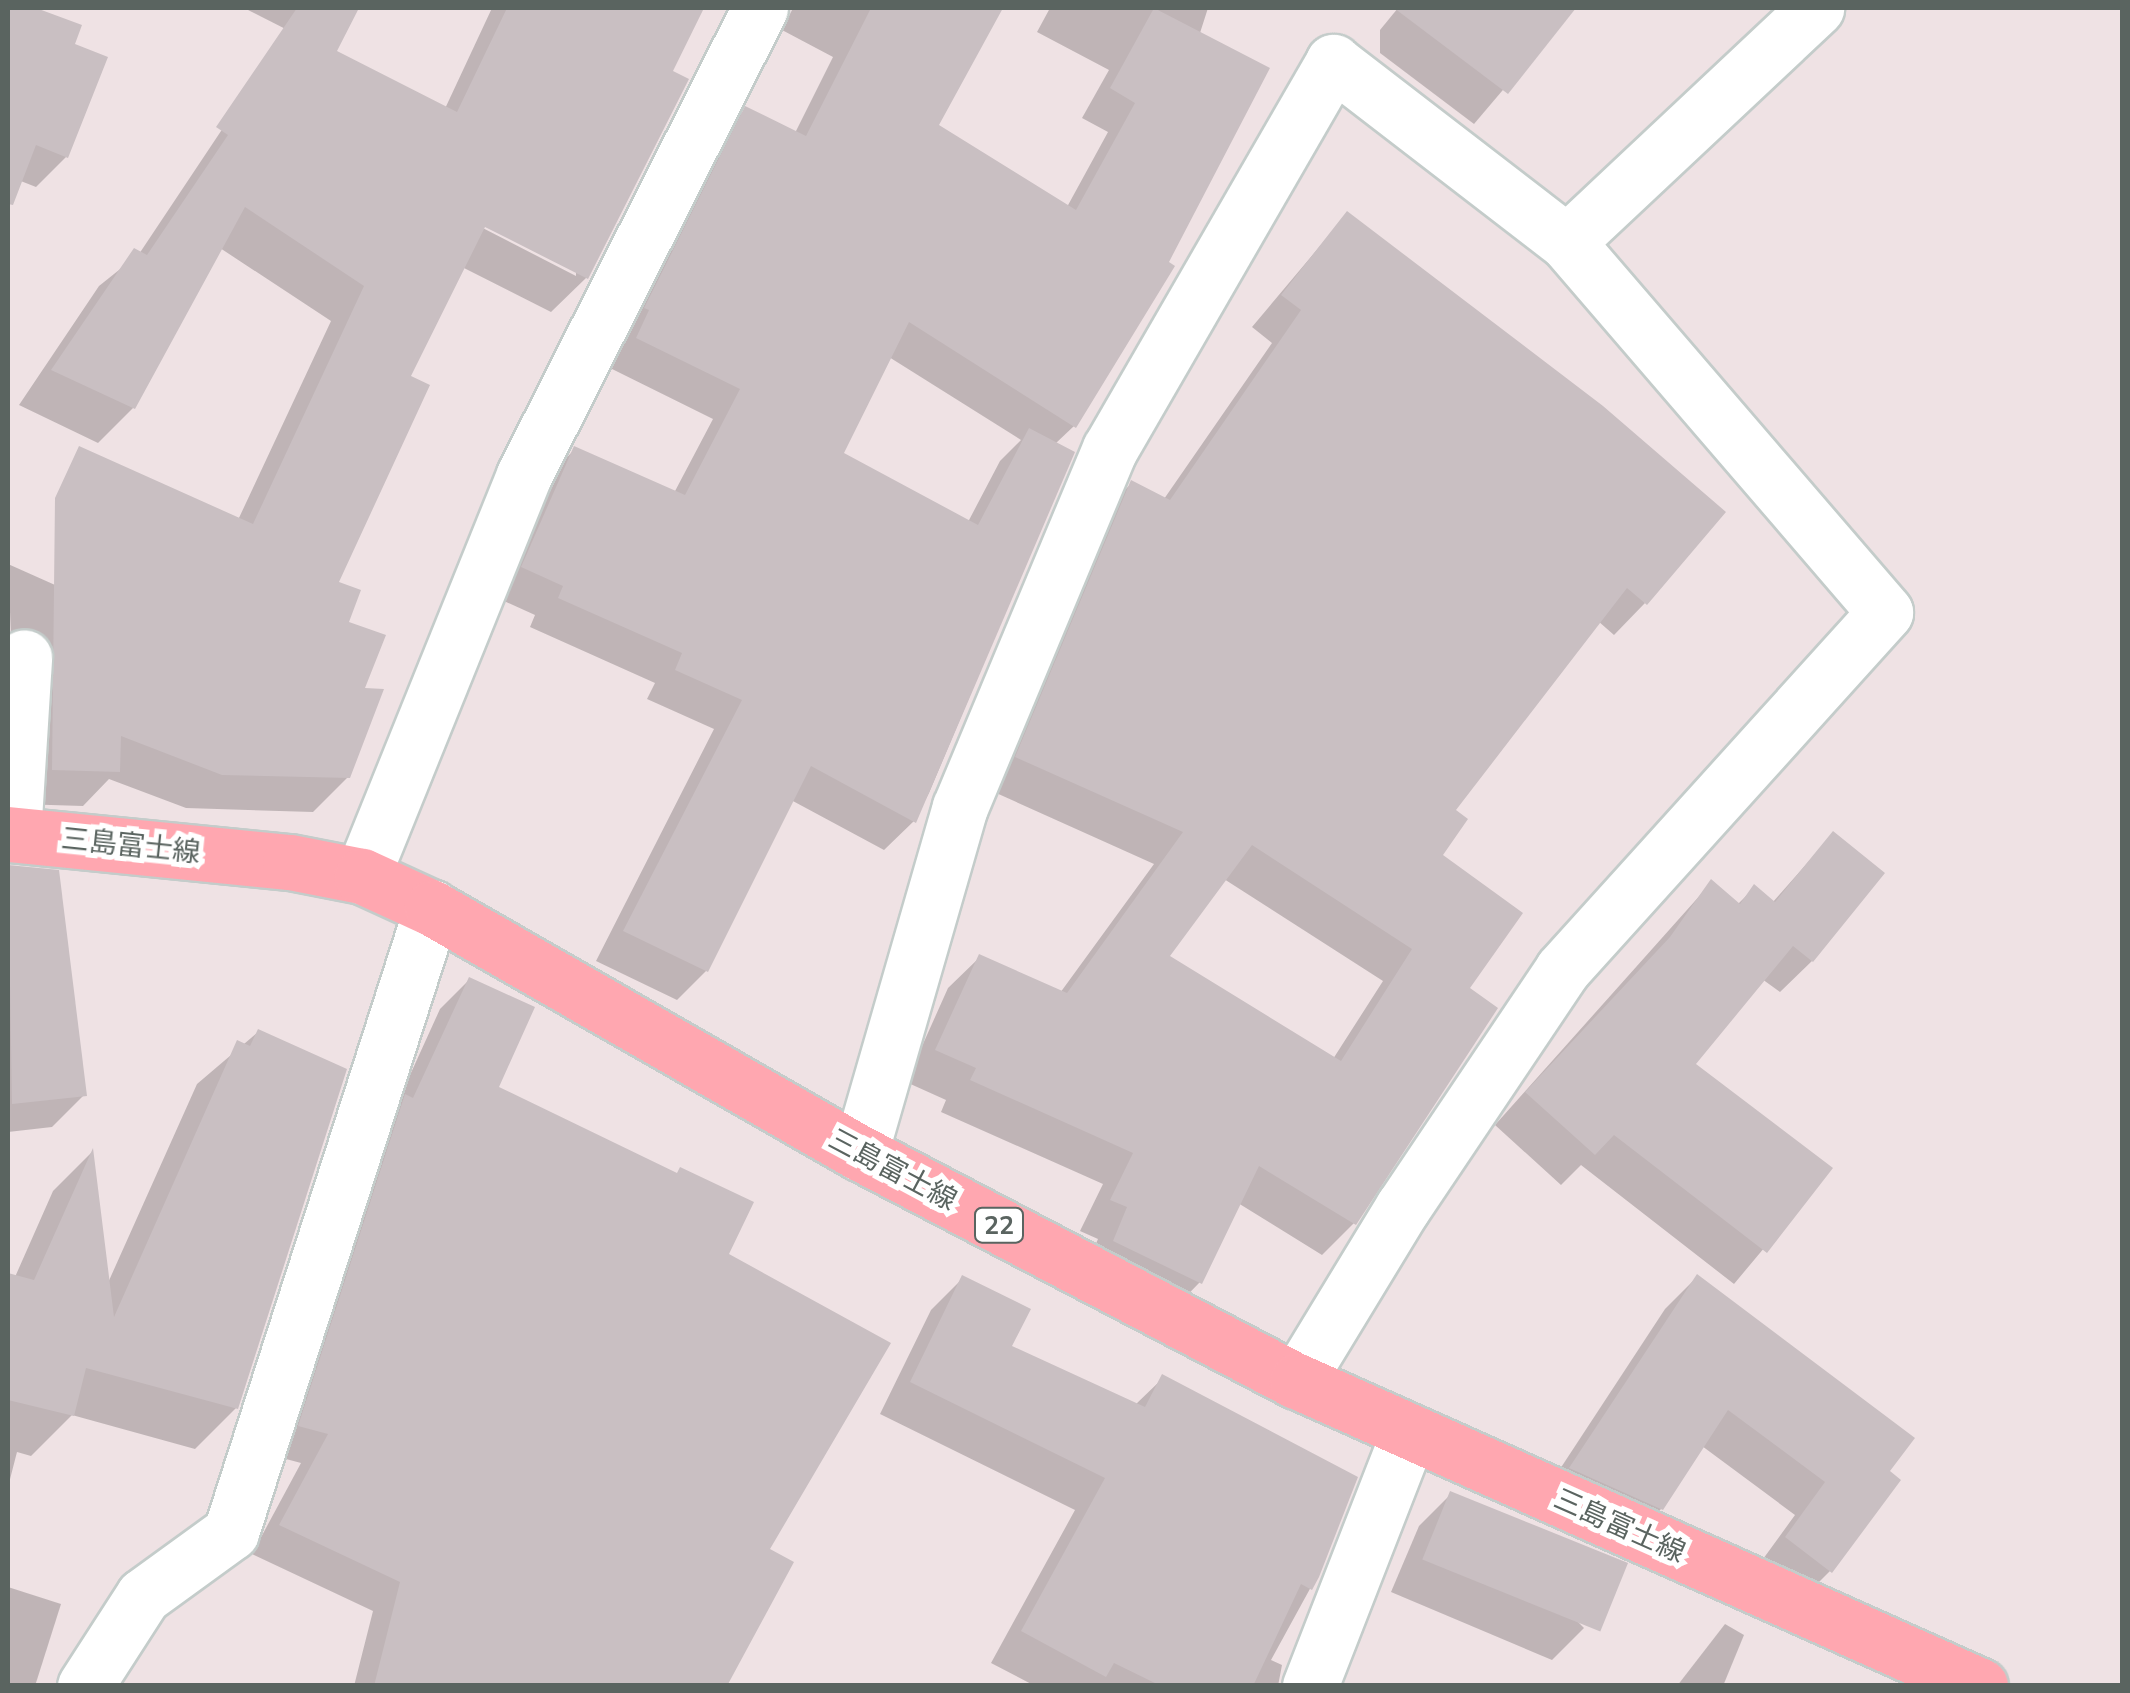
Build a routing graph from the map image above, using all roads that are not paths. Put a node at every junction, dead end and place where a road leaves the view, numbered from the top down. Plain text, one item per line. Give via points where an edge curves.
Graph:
1 (760, 8) edge
2 (1816, 8) edge
3 (1567, 242) junction
4 (24, 657) dead end
5 (10, 834) edge
6 (362, 876) junction
7 (432, 908) junction
8 (860, 1153) junction
9 (1297, 1382) junction
10 (1410, 1432) junction
11 (85, 1686) edge
12 (1310, 1686) edge
13 (1980, 1686) edge

1 - 6 street via 524,475
2 - 3 street
3 - 8 street via 1333,62 1110,449 960,807
3 - 9 street via 1885,612 1562,970 1402,1207
4 - 5 street
5 - 6 main road, 三島富士線 / 22 via 290,862
6 - 7 main road, 三島富士線 / 22
7 - 8 main road, 三島富士線 / 22
7 - 11 street via 231,1532 143,1596
8 - 9 main road, 三島富士線 / 22
9 - 10 main road, 三島富士線 / 22
10 - 12 street
10 - 13 main road, 三島富士線 / 22

